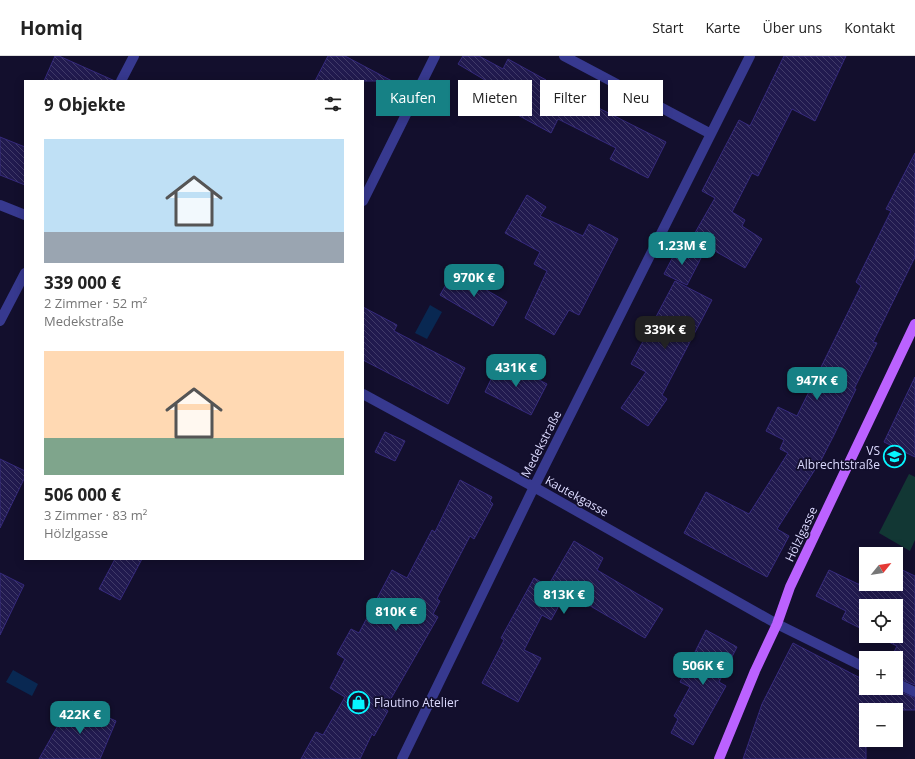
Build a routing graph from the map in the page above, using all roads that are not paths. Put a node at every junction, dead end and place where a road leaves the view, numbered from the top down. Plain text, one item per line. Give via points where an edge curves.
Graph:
1 (134, 56) edge
2 (435, 56) edge
3 (564, 56) edge
4 (750, 56) edge
5 (122, 80) edge
6 (711, 134) junction
7 (364, 199) edge
8 (0, 205) edge
9 (24, 215) edge
10 (24, 275) edge
11 (0, 321) edge
12 (915, 324) edge
13 (364, 395) edge
14 (534, 488) junction
15 (777, 624) junction
16 (859, 665) edge
17 (903, 686) edge
18 (915, 692) edge
19 (402, 759) edge
20 (719, 759) edge

1 - 5 street
2 - 7 street
3 - 6 street
4 - 6 street, Medekstraße
6 - 14 street, Medekstraße
8 - 9 street
10 - 11 street
12 - 15 main road, Hölzlgasse via 790,587
13 - 14 street, Kautekgasse
14 - 15 street, Kautekgasse
14 - 19 street, Medekstraße
15 - 16 street, Kautekgasse
15 - 20 main road, Hölzlgasse
17 - 18 street

